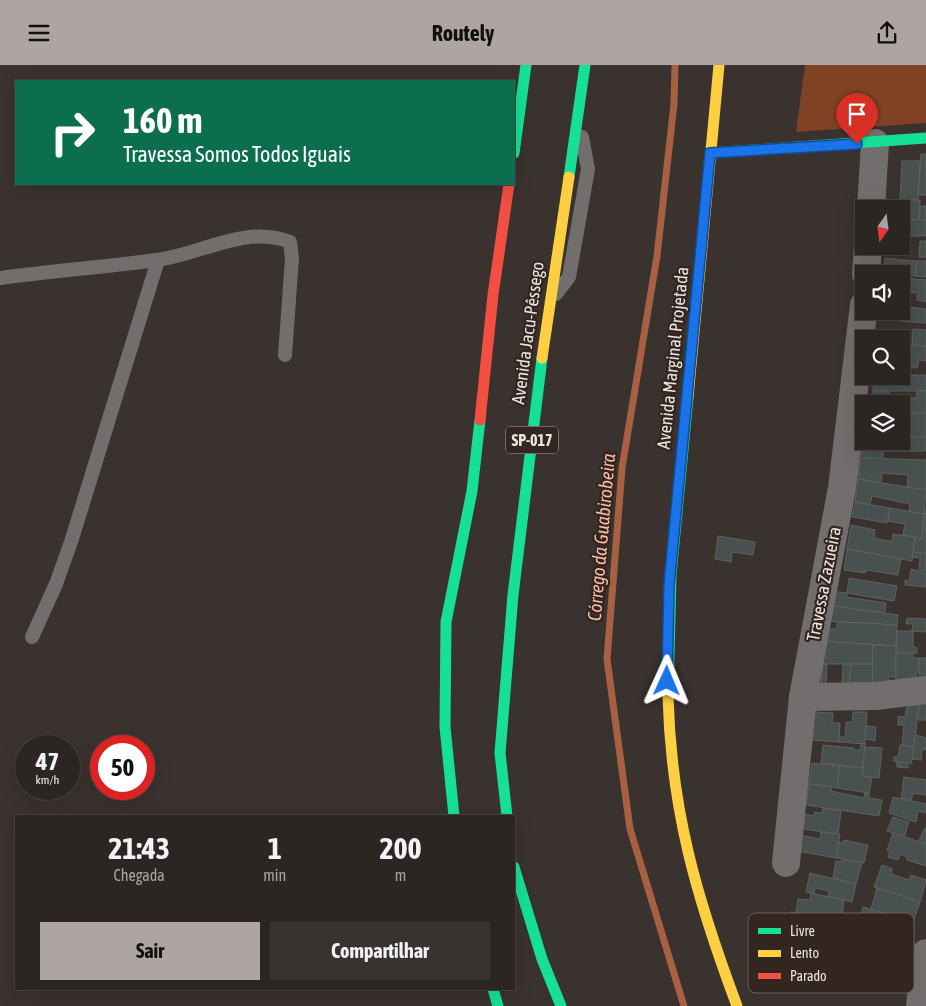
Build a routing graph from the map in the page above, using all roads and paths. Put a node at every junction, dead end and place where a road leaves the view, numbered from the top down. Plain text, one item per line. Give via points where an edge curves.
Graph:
1 (526, 65) edge
2 (585, 65) edge
3 (720, 65) edge
4 (578, 112) joint
5 (926, 138) edge
6 (875, 143) junction
7 (515, 146) edge
8 (710, 153) junction
9 (509, 185) edge
10 (872, 200) edge
11 (158, 260) junction
12 (0, 278) edge
13 (550, 303) joint
14 (862, 320) edge
15 (285, 355) dead end
16 (32, 637) dead end
17 (926, 690) edge
18 (803, 697) junction
19 (454, 815) edge
20 (507, 815) edge
21 (786, 863) dead end
22 (515, 870) edge
23 (926, 953) edge
24 (493, 990) edge
25 (498, 1006) edge
26 (561, 1006) edge
27 (737, 1006) edge
28 (920, 1006) edge

1 - 7 main road
2 - 4 main road
3 - 8 main road, Avenida Marginal Projetada
4 - 13 lane via 588,169 569,277
5 - 6 main road
6 - 8 main road
6 - 10 street
8 - 27 main road, Avenida Marginal Projetada via 669,585 668,719 673,778 687,851 707,926
9 - 19 main road, Avenida Jacu-Pêssego via 472,491 446,622 445,727
11 - 12 lane
11 - 15 lane via 258,236 290,241 292,258
11 - 16 lane via 71,542
13 - 20 main road, Avenida Jacu-Pêssego / SP-017 via 513,595 500,753
14 - 18 street, Travessa Zazueira via 842,488
17 - 18 street via 876,696
18 - 21 street, Travessa Zazueira
22 - 26 main road via 542,959
23 - 28 street
24 - 25 main road

